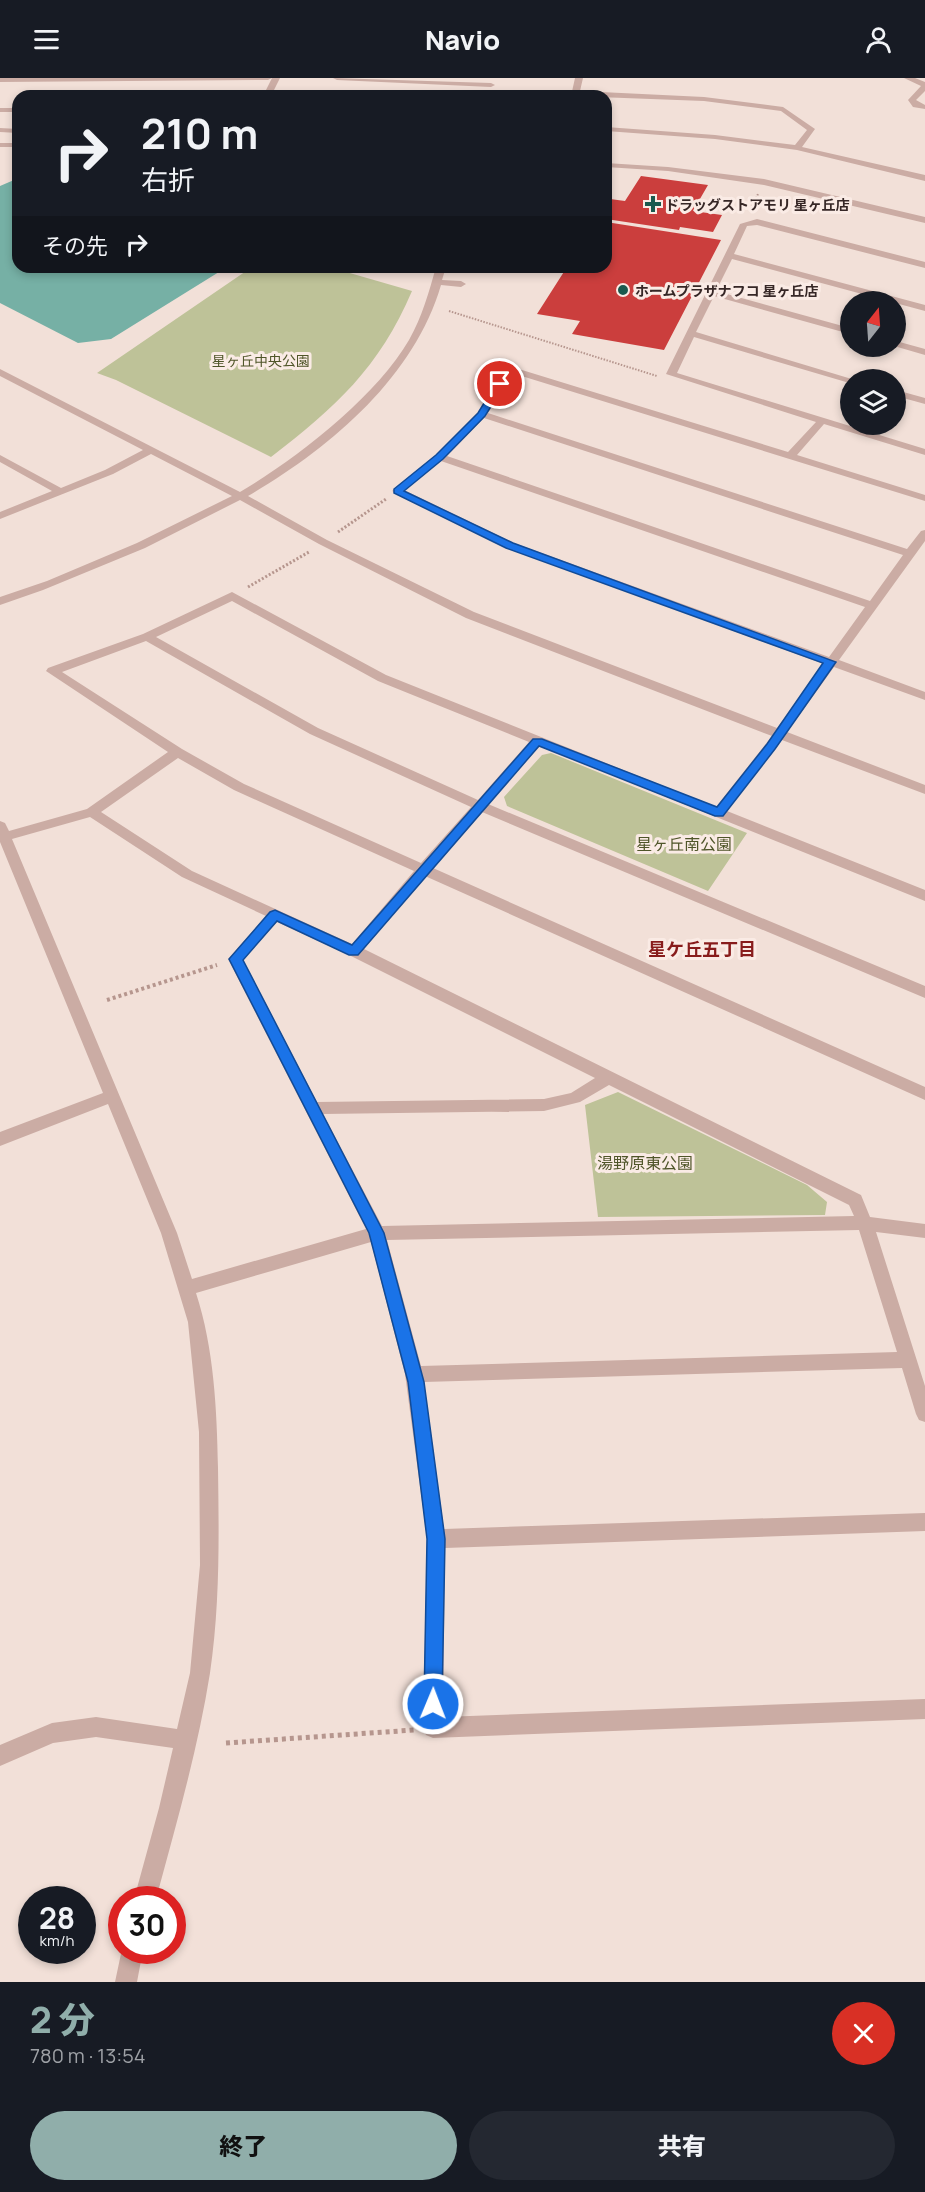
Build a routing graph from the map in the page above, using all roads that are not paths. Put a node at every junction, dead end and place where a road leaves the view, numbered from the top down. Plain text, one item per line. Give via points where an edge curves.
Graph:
1 (268, 78) edge
2 (337, 78) edge
3 (908, 78) edge
4 (0, 80) edge
5 (493, 82) edge
6 (400, 83) edge
7 (925, 86) edge
8 (612, 95) edge
9 (925, 107) edge
10 (612, 129) edge
11 (797, 148) junction
12 (612, 165) edge
13 (925, 178) edge
14 (925, 220) edge
15 (729, 255) junction
16 (925, 265) edge
17 (439, 273) edge
18 (437, 282) junction
19 (461, 284) dead end
20 (711, 292) junction
21 (925, 308) edge
22 (840, 328) edge
23 (691, 333) junction
24 (906, 347) edge
25 (925, 352) edge
26 (0, 372) edge
27 (840, 377) edge
28 (906, 396) edge
29 (925, 401) edge
30 (482, 414) junction
31 (822, 421) junction
32 (150, 451) junction
33 (925, 452) edge
34 (790, 456) junction
35 (440, 457) junction
36 (0, 458) edge
37 (61, 492) junction
38 (242, 497) junction
39 (925, 498) edge
40 (0, 516) edge
41 (925, 533) edge
42 (910, 554) junction
43 (0, 601) edge
44 (871, 605) junction
45 (147, 637) junction
46 (830, 662) junction
47 (925, 696) edge
48 (779, 734) junction
49 (537, 741) junction
50 (177, 752) junction
51 (925, 790) edge
52 (480, 806) junction
53 (92, 812) junction
54 (719, 813) junction
55 (2, 832) edge
56 (422, 871) junction
57 (925, 896) edge
58 (275, 915) junction
59 (354, 951) junction
60 (925, 992) edge
61 (608, 1078) junction
62 (925, 1094) edge
63 (113, 1096) junction
64 (312, 1108) junction
65 (0, 1139) edge
66 (865, 1223) junction
67 (925, 1231) edge
68 (377, 1233) junction
69 (186, 1288) junction
70 (908, 1360) junction
71 (414, 1374) junction
72 (925, 1414) edge
73 (925, 1522) edge
74 (436, 1539) junction
75 (925, 1709) edge
76 (186, 1740) junction
77 (0, 1756) edge
78 (148, 1886) edge
79 (129, 1964) edge
80 (126, 1982) edge

1 - 4 street
2 - 6 street
3 - 7 street
5 - 6 street
7 - 9 street via 912,100
8 - 11 street via 704,99 783,110 811,129
10 - 11 street
11 - 13 street
12 - 14 street via 764,182
15 - 16 street via 744,224 757,222
15 - 20 street
15 - 21 street
17 - 18 street
18 - 19 street
18 - 38 street via 428,313 407,351 367,399 341,425
20 - 22 street
20 - 23 street
23 - 27 street
23 - 31 street via 671,374
24 - 25 street
26 - 32 street
28 - 29 street
30 - 34 street via 509,369
30 - 35 street
30 - 42 street
31 - 33 street
31 - 34 street
32 - 37 street
32 - 38 street
34 - 39 street
35 - 44 street
35 - 46 street via 397,491 510,546
36 - 37 street
37 - 40 street
38 - 43 street via 175,532
38 - 48 street via 470,615
41 - 42 street
42 - 44 street
44 - 46 street
45 - 49 street via 232,596 382,678
45 - 50 street via 52,671
45 - 52 street via 314,731
46 - 47 street
46 - 48 street
48 - 51 street
48 - 54 street
49 - 52 street
49 - 54 street
50 - 53 street
50 - 56 street via 238,787
52 - 56 street
52 - 60 street
53 - 55 street
53 - 58 street via 187,874
54 - 57 street
55 - 63 street
56 - 59 street
56 - 62 street
58 - 59 street
58 - 64 street via 236,959
59 - 61 street
61 - 64 street via 575,1098 544,1105
61 - 66 street via 855,1200
63 - 65 street
63 - 69 street via 169,1233
64 - 68 street
66 - 67 street
66 - 68 street
66 - 70 street
68 - 69 street
68 - 71 street
69 - 76 street via 197,1322 208,1432 210,1565 200,1673
70 - 71 street
70 - 72 street
71 - 74 street
73 - 74 street
74 - 75 street via 432,1728
76 - 77 street via 96,1727 52,1733
76 - 78 street
79 - 80 street

